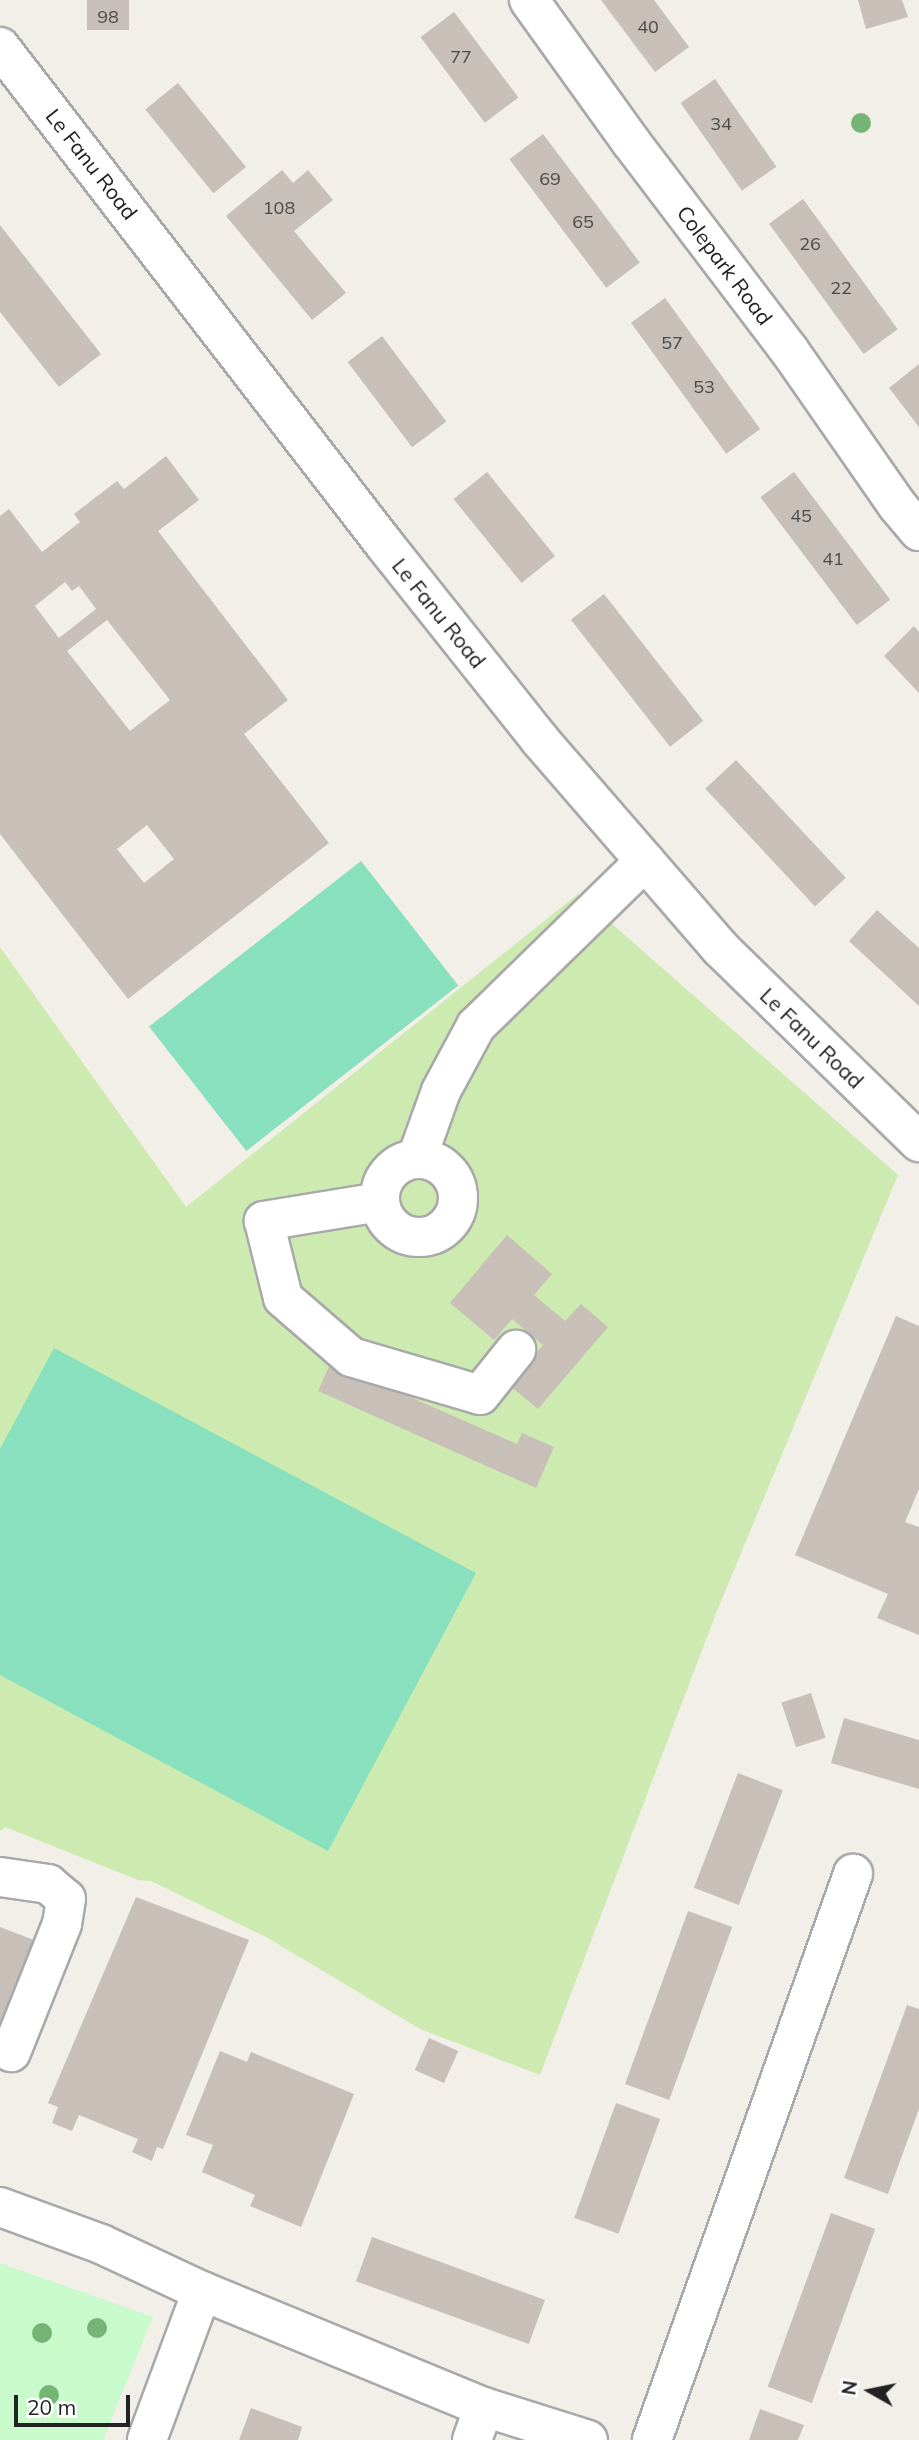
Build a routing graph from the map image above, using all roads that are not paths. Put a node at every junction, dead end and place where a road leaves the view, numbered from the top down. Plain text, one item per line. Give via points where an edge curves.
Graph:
1 (529, 0) edge
2 (0, 47) edge
3 (919, 531) edge
4 (645, 861) junction
5 (919, 1142) edge
6 (417, 1158) junction
7 (380, 1202) junction
8 (516, 1350) dead end
9 (853, 1874) dead end
10 (0, 1877) edge
11 (11, 2052) dead end
12 (0, 2207) edge
13 (202, 2291) junction
14 (478, 2423) edge
15 (147, 2440) edge
16 (588, 2440) edge
17 (652, 2440) edge

1 - 3 street, Colepark Road
2 - 4 street, Le Fanu Road via 385,545 540,740
4 - 5 street, Le Fanu Road via 720,948
4 - 6 street via 476,1026 441,1091
6 - 7 street via 394,1168 380,1189
6 - 7 street via 441,1165 457,1185 459,1197 451,1222 429,1237 402,1234 391,1226
7 - 8 street via 264,1221 283,1298 351,1357 480,1395
9 - 17 street
10 - 11 street via 48,1884 66,1899 62,1924
12 - 13 street via 101,2244
13 - 14 street
13 - 15 street
14 - 16 street

